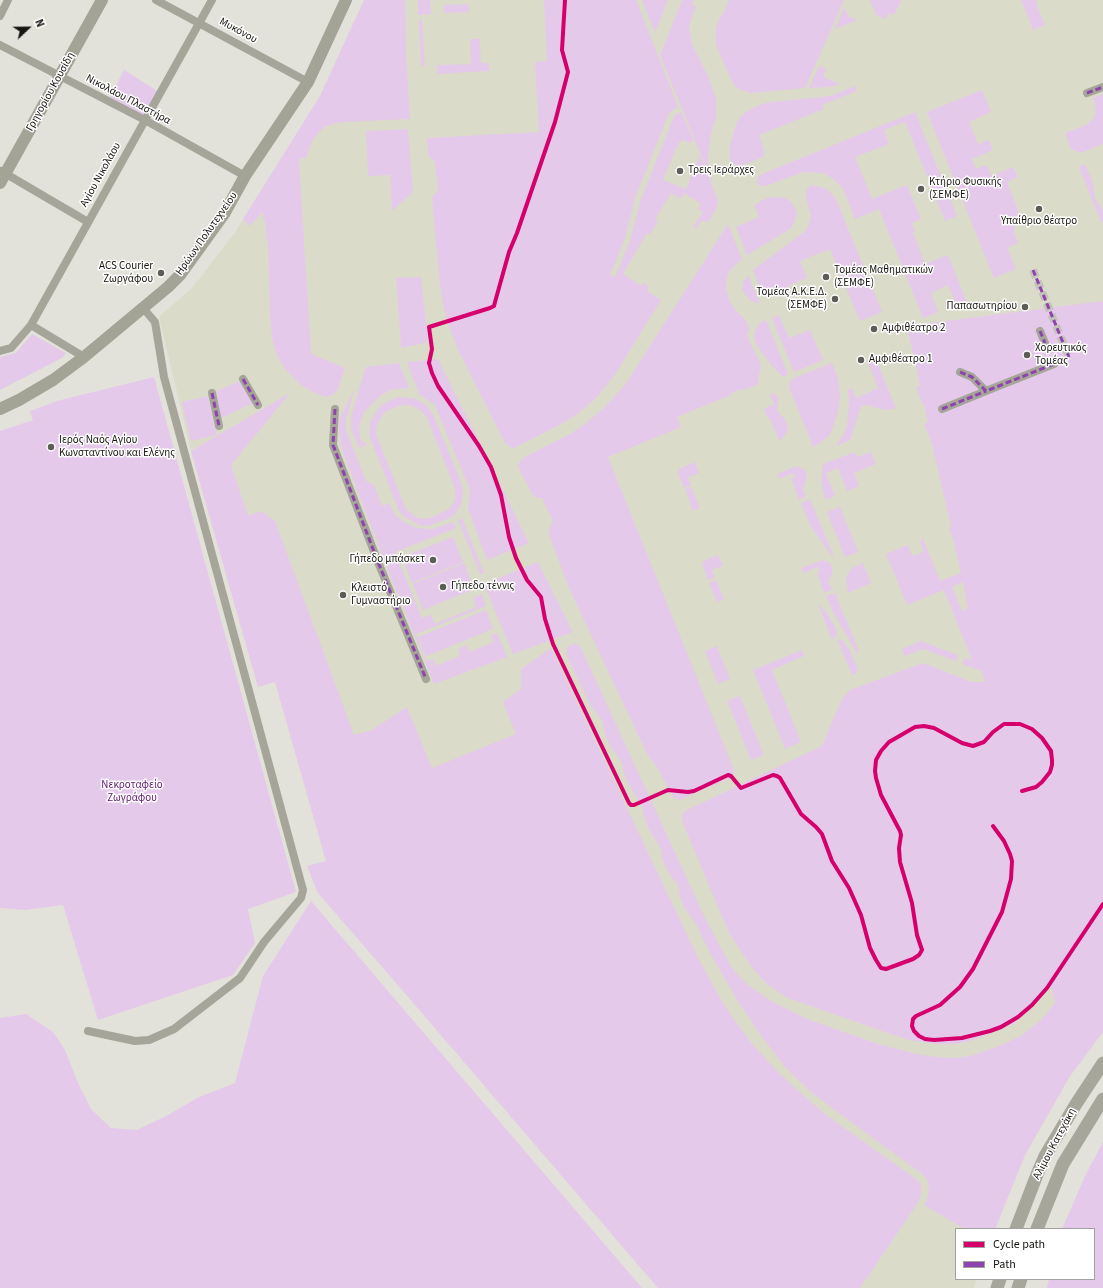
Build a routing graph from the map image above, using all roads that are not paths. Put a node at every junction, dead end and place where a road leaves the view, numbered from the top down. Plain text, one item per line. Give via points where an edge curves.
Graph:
1 (8, 0) edge
2 (102, 0) edge
3 (156, 0) edge
4 (212, 0) edge
5 (346, 0) edge
6 (0, 16) edge
7 (200, 23) junction
8 (0, 45) edge
9 (60, 76) junction
10 (308, 82) junction
11 (1103, 87) edge
12 (1087, 93) dead end
13 (144, 120) junction
14 (2, 176) edge
15 (245, 176) junction
16 (88, 222) junction
17 (143, 308) junction
18 (30, 325) junction
19 (1040, 330) dead end
20 (1045, 343) dead end
21 (0, 351) edge
22 (84, 357) junction
23 (1054, 364) dead end
24 (960, 372) dead end
25 (243, 379) dead end
26 (986, 391) junction
27 (212, 393) dead end
28 (258, 406) dead end
29 (0, 409) edge
30 (335, 409) dead end
31 (942, 409) dead end
32 (219, 426) dead end
33 (426, 679) dead end
34 (88, 1031) dead end
35 (1103, 1063) edge
36 (1103, 1098) edge
37 (1016, 1228) edge
38 (1037, 1228) edge

1 - 6 street
2 - 9 street, Γρηγορίου Κουσίδη
3 - 7 street, Μυκόνου
4 - 7 street, Αγίου Νικολάου
5 - 10 street, Ηρώων Πολυτεχνείου
7 - 10 street, Μυκόνου
7 - 13 street, Αγίου Νικολάου
8 - 9 street, Νικολάου Πλαστήρα
9 - 13 street, Νικολάου Πλαστήρα
9 - 14 street, Γρηγορίου Κουσίδη
10 - 15 street, Ηρώων Πολυτεχνείου
11 - 12 street
13 - 15 street, Νικολάου Πλαστήρα
13 - 16 street, Αγίου Νικολάου
14 - 16 street
15 - 17 street, Ηρώων Πολυτεχνείου via 224,214 180,275
16 - 18 street, Αγίου Νικολάου
17 - 22 street, Ηρώων Πολυτεχνείου
17 - 34 street via 155,322 166,385 303,890 301,898 264,942 240,978 174,1029 149,1040 135,1040
18 - 21 street, Αγίου Νικολάου via 11,348
18 - 22 street
19 - 20 street
22 - 29 street, Ηρώων Πολυτεχνείου via 52,380
23 - 26 street
24 - 26 street via 972,377
25 - 28 street
26 - 31 street
27 - 32 street
30 - 33 street via 333,444
35 - 37 main road, Αλίμου Κατεχάκη via 1045,1156
36 - 38 main road, Αλίμου Κατεχάκη via 1063,1164

